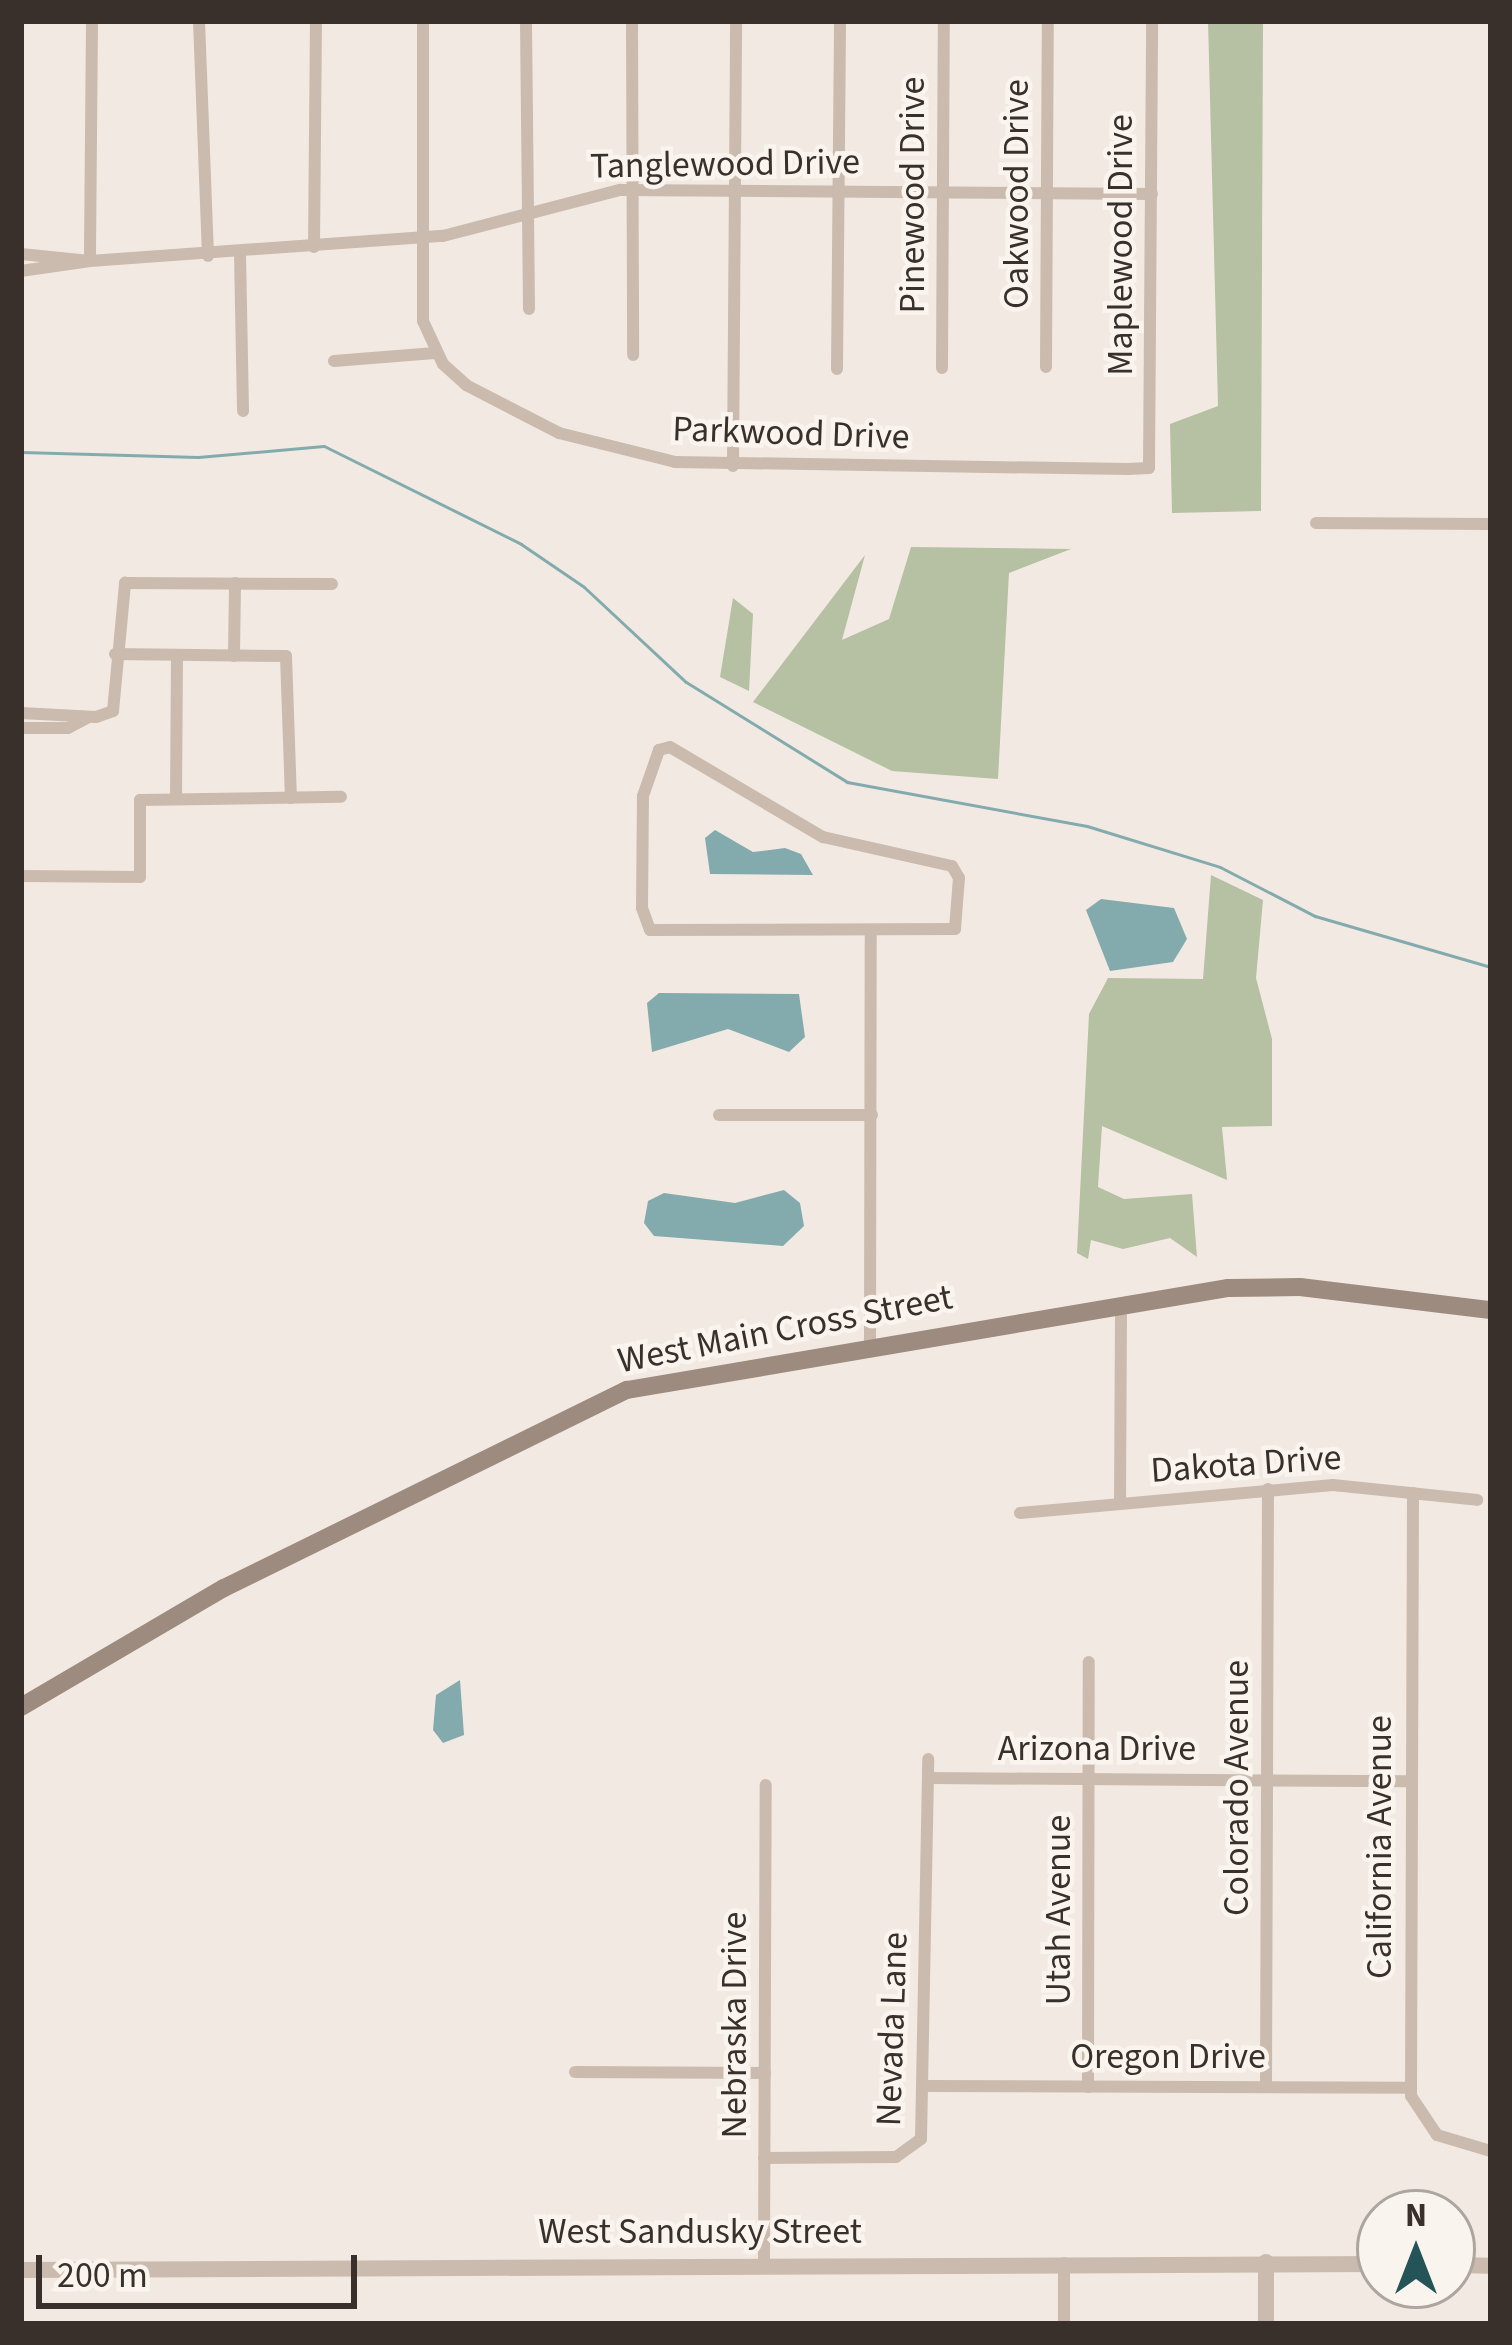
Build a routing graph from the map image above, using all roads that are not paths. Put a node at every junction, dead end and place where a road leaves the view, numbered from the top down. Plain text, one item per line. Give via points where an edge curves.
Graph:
1 (92, 21) edge
2 (199, 21) edge
3 (316, 21) edge
4 (423, 21) edge
5 (632, 21) edge
6 (736, 21) edge
7 (840, 21) edge
8 (944, 21) edge
9 (1048, 21) edge
10 (1152, 21) edge
11 (526, 22) edge
12 (631, 190) junction
13 (735, 190) junction
14 (838, 191) junction
15 (943, 192) junction
16 (1047, 193) junction
17 (1152, 194) junction
18 (526, 211) junction
19 (422, 238) junction
20 (314, 247) junction
21 (21, 254) edge
22 (240, 254) junction
23 (208, 256) junction
24 (90, 261) junction
25 (21, 271) edge
26 (529, 309) dead end
27 (435, 353) junction
28 (633, 355) dead end
29 (334, 361) dead end
30 (1046, 367) dead end
31 (942, 368) dead end
32 (837, 369) dead end
33 (243, 411) dead end
34 (733, 466) junction
35 (1149, 468) joint
36 (1316, 523) dead end
37 (1491, 524) edge
38 (235, 583) junction
39 (332, 584) dead end
40 (115, 654) junction
41 (178, 655) junction
42 (234, 656) junction
43 (21, 713) edge
44 (88, 717) junction
45 (21, 728) edge
46 (341, 797) dead end
47 (291, 798) junction
48 (176, 799) junction
49 (21, 876) edge
50 (871, 931) junction
51 (719, 1115) dead end
52 (872, 1115) junction
53 (1121, 1303) junction
54 (1491, 1310) edge
55 (870, 1344) junction
56 (1268, 1489) junction
57 (1413, 1493) junction
58 (1477, 1499) dead end
59 (1120, 1503) junction
60 (1020, 1513) dead end
61 (1089, 1662) dead end
62 (21, 1707) edge
63 (928, 1760) dead end
64 (928, 1778) junction
65 (1089, 1779) junction
66 (1267, 1780) junction
67 (1411, 1781) junction
68 (766, 1785) dead end
69 (575, 2072) dead end
70 (765, 2073) junction
71 (926, 2086) junction
72 (1088, 2086) junction
73 (1266, 2087) junction
74 (1410, 2088) junction
75 (1491, 2151) edge
76 (764, 2158) junction
77 (1266, 2262) junction
78 (1064, 2263) junction
79 (1356, 2264) edge
80 (764, 2265) junction
81 (21, 2270) edge
82 (1064, 2324) edge
83 (1266, 2324) edge

1 - 24 street
2 - 23 street
3 - 20 street
4 - 19 street
5 - 12 street
6 - 13 street
7 - 14 street
8 - 15 street, Pinewood Drive
9 - 16 street, Oakwood Drive
10 - 17 street, Maplewood Drive
11 - 18 street
12 - 13 street, Tanglewood Drive
12 - 18 street, Tanglewood Drive
12 - 28 street
13 - 14 street, Tanglewood Drive
13 - 34 street
14 - 15 street, Tanglewood Drive
14 - 32 street
15 - 16 street, Tanglewood Drive
15 - 31 street, Pinewood Drive
16 - 17 street, Tanglewood Drive
16 - 30 street, Oakwood Drive
17 - 35 street, Maplewood Drive
18 - 19 street, Tanglewood Drive
18 - 26 street
19 - 20 street, Tanglewood Drive
19 - 27 street via 423,321
20 - 22 street, Tanglewood Drive
21 - 24 street, Tanglewood Drive
22 - 23 street, Tanglewood Drive
22 - 33 street
23 - 24 street, Tanglewood Drive
24 - 25 street, Tanglewood Drive
27 - 29 street
27 - 34 street, Parkwood Drive via 466,386 559,433 640,457
34 - 35 street, Parkwood Drive
36 - 37 street
38 - 39 street
38 - 40 street via 124,583
38 - 42 street
40 - 41 street
40 - 44 street via 113,711
41 - 42 street
41 - 48 street
42 - 47 street via 286,656
43 - 44 street
44 - 45 street via 68,728
46 - 47 street
47 - 48 street
48 - 49 street via 140,800 140,877
50 - 50 street via 955,929 957,871 823,837 688,756 659,750 643,796 650,930
50 - 52 street
51 - 52 street
52 - 55 street
53 - 54 main road, West Main Cross Street via 1276,1286
53 - 55 main road, West Main Cross Street
53 - 59 street
55 - 62 main road, West Main Cross Street via 650,1384 574,1410 224,1588
56 - 57 street, Dakota Drive
56 - 59 street, Dakota Drive
56 - 66 street, Colorado Avenue
57 - 58 street, Dakota Drive
57 - 67 street, California Avenue
59 - 60 street, Dakota Drive
61 - 65 street, Utah Avenue
63 - 64 street, Nevada Lane
64 - 65 street, Arizona Drive
64 - 71 street, Nevada Lane
65 - 66 street, Arizona Drive
65 - 72 street, Utah Avenue
66 - 67 street, Arizona Drive
66 - 73 street, Colorado Avenue
67 - 74 street, California Avenue
68 - 70 street, Nebraska Drive
69 - 70 street
70 - 76 street, Nebraska Drive
71 - 72 street, Oregon Drive
71 - 76 street, Nevada Lane via 923,2132 909,2153
72 - 73 street, Oregon Drive
73 - 74 street, Oregon Drive
74 - 75 street via 1437,2135
76 - 80 street, Nebraska Drive
77 - 78 street, West Sandusky Street
77 - 79 street, West Sandusky Street
77 - 83 street
78 - 80 street, West Sandusky Street
78 - 82 street
80 - 81 street, West Sandusky Street

